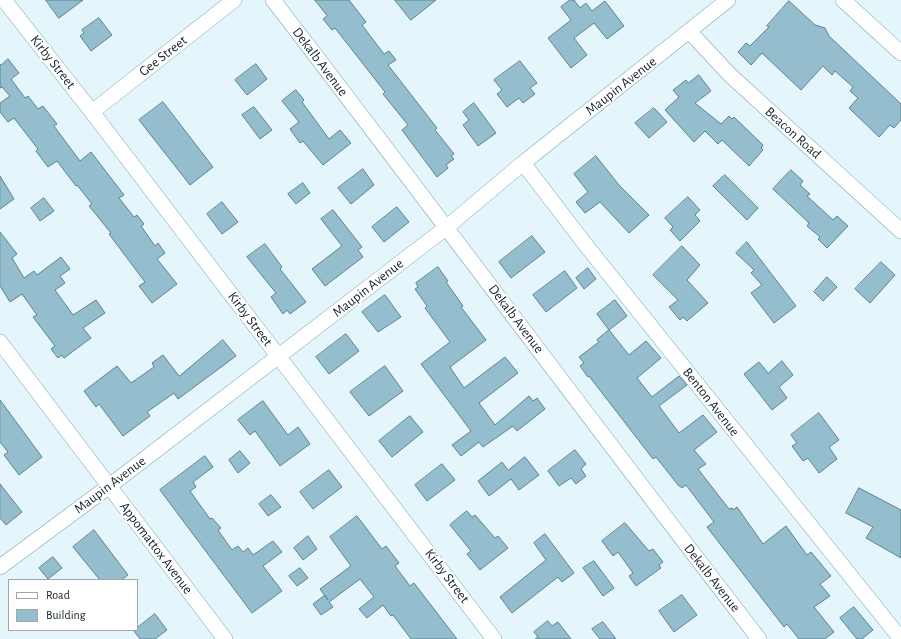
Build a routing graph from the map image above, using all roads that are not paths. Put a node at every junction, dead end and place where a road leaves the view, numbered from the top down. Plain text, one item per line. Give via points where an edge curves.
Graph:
1 (4, 0) edge
2 (234, 0) edge
3 (273, 0) edge
4 (843, 0) edge
5 (723, 2) edge
6 (689, 31) junction
7 (901, 54) edge
8 (92, 112) junction
9 (523, 163) junction
10 (447, 227) junction
11 (901, 232) edge
12 (0, 342) edge
13 (279, 356) junction
14 (108, 487) junction
15 (0, 567) edge
16 (225, 639) edge
17 (494, 639) edge
18 (759, 639) edge
19 (901, 639) edge

1 - 8 street, Kirby Street
2 - 8 street, Gee Street
3 - 10 street, Dekalb Avenue
4 - 7 street
5 - 6 street, Maupin Avenue
6 - 9 street, Maupin Avenue
6 - 11 street, Beacon Road via 730,75
8 - 13 street, Kirby Street
9 - 10 street, Maupin Avenue
9 - 19 street, Benton Avenue
10 - 13 street, Maupin Avenue
10 - 18 street, Dekalb Avenue via 658,509
12 - 14 street, Appomattox Avenue
13 - 14 street, Maupin Avenue
13 - 17 street, Kirby Street
14 - 15 street, Maupin Avenue
14 - 16 street, Appomattox Avenue

